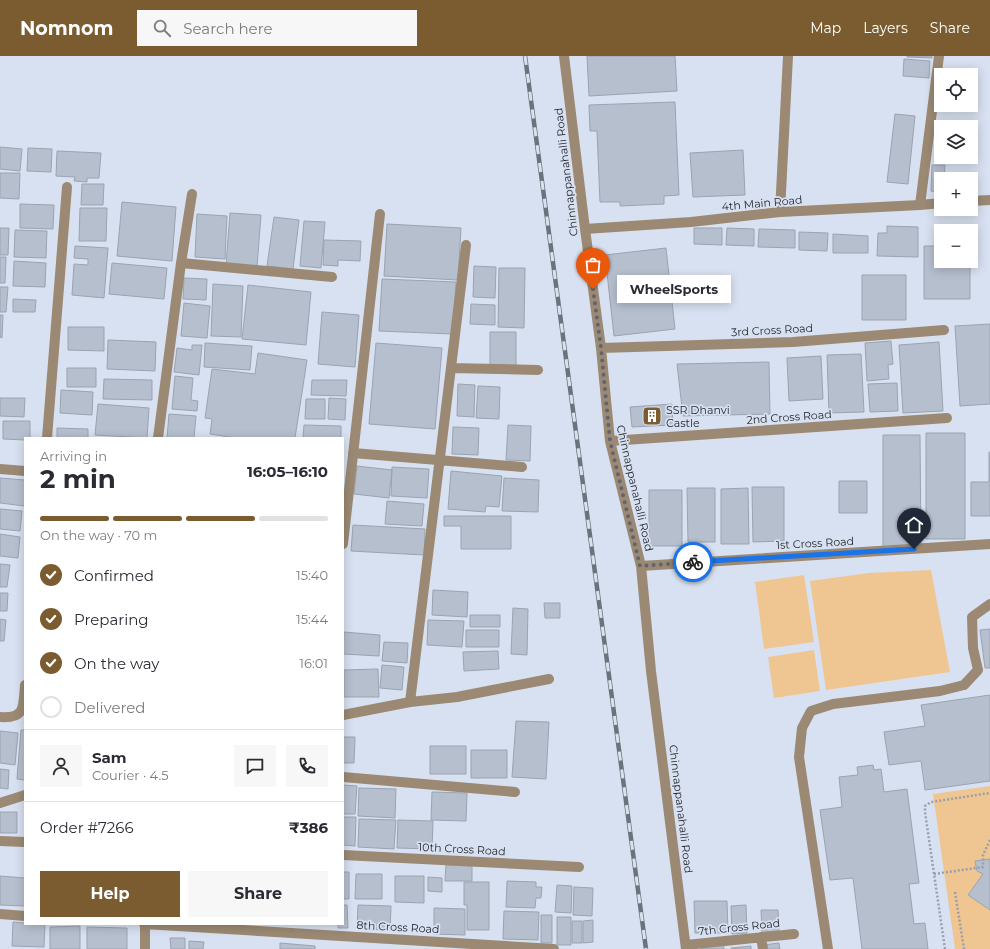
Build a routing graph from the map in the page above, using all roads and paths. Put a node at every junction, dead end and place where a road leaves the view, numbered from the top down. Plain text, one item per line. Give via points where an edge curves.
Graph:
1 (564, 56) edge
2 (788, 56) edge
3 (939, 56) edge
4 (67, 187) dead end
5 (192, 194) dead end
6 (990, 200) edge
7 (978, 201) edge
8 (934, 204) edge
9 (920, 205) junction
10 (780, 212) junction
11 (380, 214) dead end
12 (585, 229) junction
13 (466, 245) dead end
14 (181, 262) junction
15 (332, 277) dead end
16 (944, 330) dead end
17 (601, 348) junction
18 (451, 368) junction
19 (538, 370) dead end
20 (947, 418) dead end
21 (47, 437) edge
22 (158, 437) edge
23 (610, 441) junction
24 (353, 453) junction
25 (440, 459) junction
26 (522, 467) dead end
27 (0, 469) edge
28 (24, 471) edge
29 (344, 535) edge
30 (990, 544) edge
31 (640, 566) junction
32 (990, 604) edge
33 (549, 679) dead end
34 (24, 695) edge
35 (410, 702) junction
36 (344, 715) edge
37 (0, 717) edge
38 (344, 777) edge
39 (515, 792) dead end
40 (990, 793) edge
41 (24, 795) edge
42 (0, 803) edge
43 (990, 840) edge
44 (0, 841) edge
45 (24, 842) edge
46 (344, 855) edge
47 (579, 867) dead end
48 (934, 874) junction
49 (955, 892) dead end
50 (0, 914) edge
51 (24, 916) edge
52 (144, 925) edge
53 (160, 925) edge
54 (794, 934) dead end
55 (762, 937) junction
56 (686, 947) edge
57 (145, 949) edge
58 (554, 949) edge
59 (764, 949) edge
60 (828, 949) edge
61 (945, 949) edge
62 (964, 949) edge

1 - 12 street, Chinnappanahalli Road
2 - 10 street
3 - 9 street
4 - 21 street
5 - 14 street
6 - 7 street
8 - 9 street, 4th Main Road
9 - 10 street, 4th Main Road
10 - 12 street, 4th Main Road via 691,222
11 - 24 street
12 - 17 street, Chinnappanahalli Road
13 - 18 street
14 - 15 street
14 - 22 street
16 - 17 street, 3rd Cross Road via 793,342
17 - 23 street, Chinnappanahalli Road
18 - 19 street
18 - 25 street
20 - 23 street, 2nd Cross Road
23 - 31 street, Chinnappanahalli Road
24 - 25 street
24 - 29 street
25 - 26 street
25 - 35 street
27 - 28 street
30 - 31 street, 1st Cross Road
31 - 56 street, Chinnappanahalli Road
32 - 60 street via 972,617 973,648 978,670 964,685 940,691 833,704 811,711 802,728 799,757
33 - 35 street via 457,697
34 - 37 street via 21,712 12,718
35 - 36 street
38 - 39 street
40 - 48 path via 931,802 925,806
41 - 42 street
43 - 48 path via 984,855 983,867
44 - 45 street
46 - 47 street, 10th Cross Road
48 - 61 path
49 - 62 path
50 - 51 street
52 - 57 street
53 - 58 street, 8th Cross Road
54 - 55 street, 7th Cross Road
55 - 56 street, 7th Cross Road
55 - 59 street

